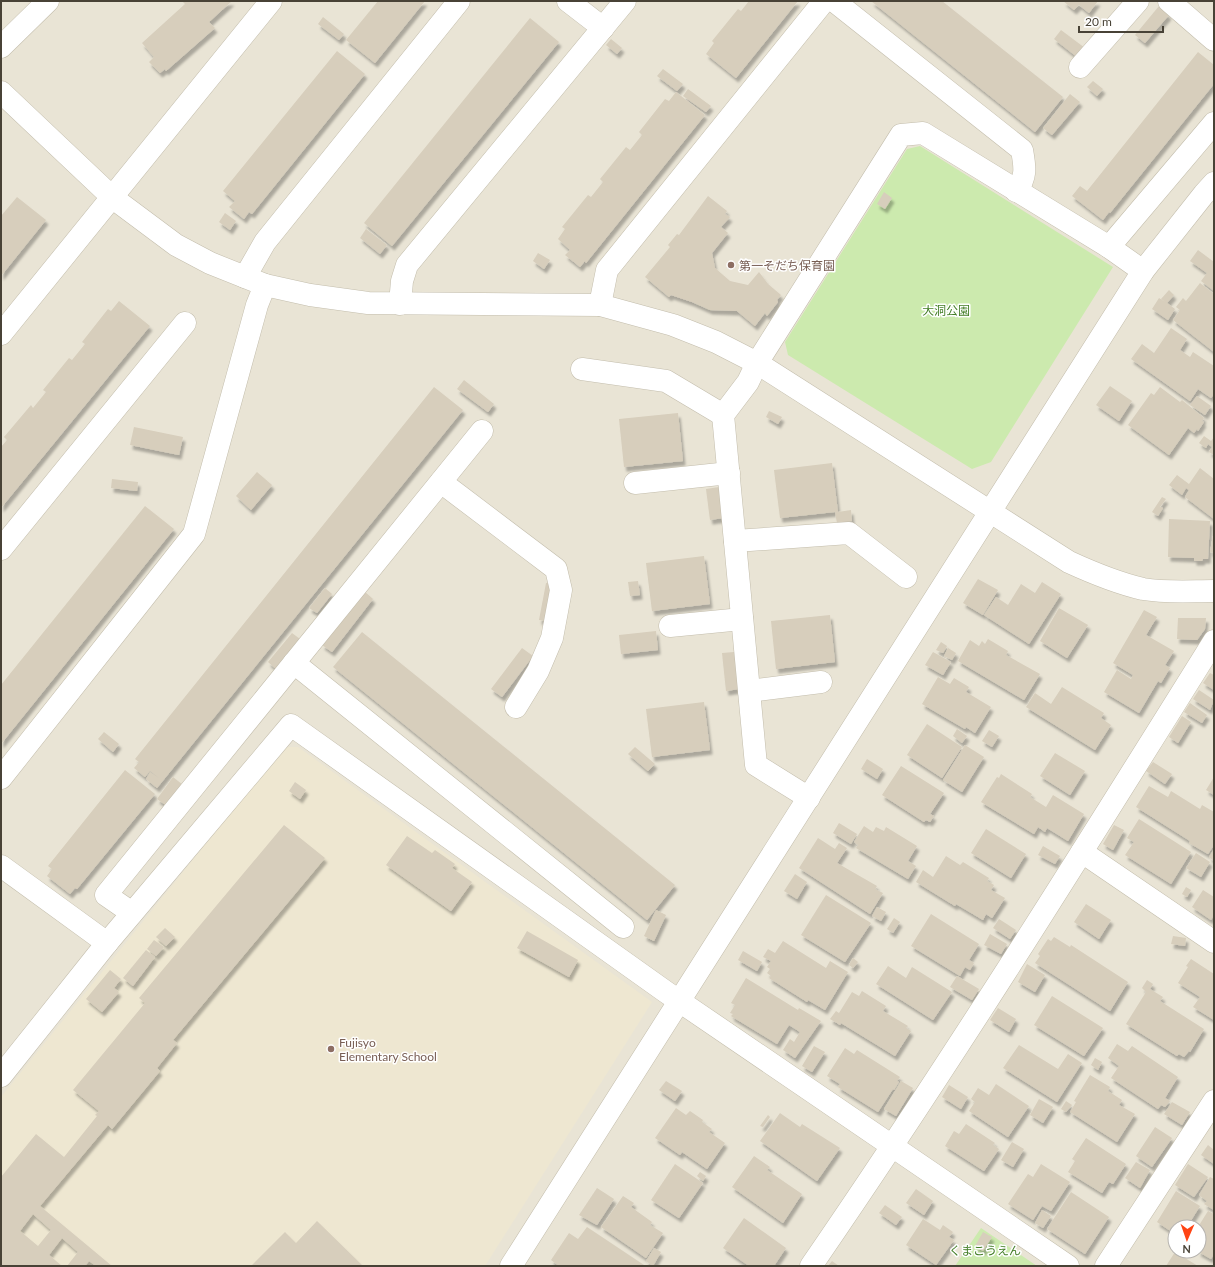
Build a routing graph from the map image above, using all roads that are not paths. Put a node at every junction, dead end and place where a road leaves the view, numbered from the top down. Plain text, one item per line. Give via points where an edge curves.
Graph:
1 (48, 1) edge
2 (271, 1) edge
3 (459, 1) edge
4 (568, 1) edge
5 (625, 1) edge
6 (824, 1) edge
7 (834, 1) edge
8 (1138, 1) edge
9 (1169, 1) edge
10 (603, 28) junction
11 (1214, 40) edge
12 (1, 47) edge
13 (1080, 67) dead end
14 (1, 92) edge
15 (1214, 123) edge
16 (1214, 183) edge
17 (1016, 191) junction
18 (112, 198) junction
19 (1109, 248) junction
20 (1143, 271) junction
21 (244, 277) junction
22 (265, 285) junction
23 (400, 304) junction
24 (600, 305) junction
25 (185, 323) dead end
26 (1, 334) edge
27 (756, 363) junction
28 (582, 369) dead end
29 (724, 415) junction
30 (482, 431) dead end
31 (729, 473) junction
32 (441, 482) junction
33 (635, 483) dead end
34 (990, 512) junction
35 (735, 541) junction
36 (1, 549) edge
37 (906, 577) dead end
38 (1214, 591) edge
39 (742, 619) junction
40 (670, 626) dead end
41 (1214, 641) edge
42 (294, 663) junction
43 (821, 682) dead end
44 (749, 691) junction
45 (516, 707) dead end
46 (1, 778) edge
47 (809, 798) junction
48 (1082, 852) junction
49 (1, 866) edge
50 (556, 873) junction
51 (534, 899) junction
52 (132, 912) junction
53 (623, 927) dead end
54 (1214, 942) edge
55 (107, 943) junction
56 (680, 1002) junction
57 (5, 1063) edge
58 (1214, 1101) edge
59 (893, 1147) junction
60 (512, 1266) edge
61 (812, 1266) edge
62 (1068, 1266) edge
63 (1106, 1266) edge

1 - 12 street
2 - 18 street
3 - 21 street via 265,242
4 - 10 street
5 - 10 street
6 - 24 street via 607,270
7 - 17 street via 1022,150 1026,169 1023,182
8 - 13 street
9 - 11 street
10 - 23 street via 407,265 402,281
14 - 18 street
15 - 19 street
16 - 20 street
17 - 19 street
17 - 27 street via 923,133 901,135
18 - 21 street via 176,245
18 - 26 street
19 - 20 street
20 - 34 street
21 - 22 street
22 - 23 street via 343,301
22 - 46 street via 194,534
23 - 24 street
24 - 27 street via 673,325 716,342
25 - 36 street
27 - 29 street via 748,382
27 - 34 street
28 - 29 street via 666,382
29 - 31 street
30 - 32 street
31 - 33 street
31 - 35 street
32 - 42 street
32 - 45 street via 556,569 561,590 552,638 538,671
34 - 38 street via 1068,562 1118,582 1144,589 1178,592
34 - 47 street
35 - 37 street via 849,533
35 - 39 street
39 - 40 street
39 - 44 street
41 - 48 street
42 - 50 street
42 - 52 street via 106,895
43 - 44 street
44 - 47 street via 756,765
47 - 56 street
48 - 54 street
48 - 59 street
49 - 55 street
50 - 51 street
50 - 53 street
51 - 52 street via 291,725
51 - 56 street
52 - 55 street
55 - 57 street
56 - 59 street
56 - 60 street
58 - 63 street
59 - 61 street
59 - 62 street

